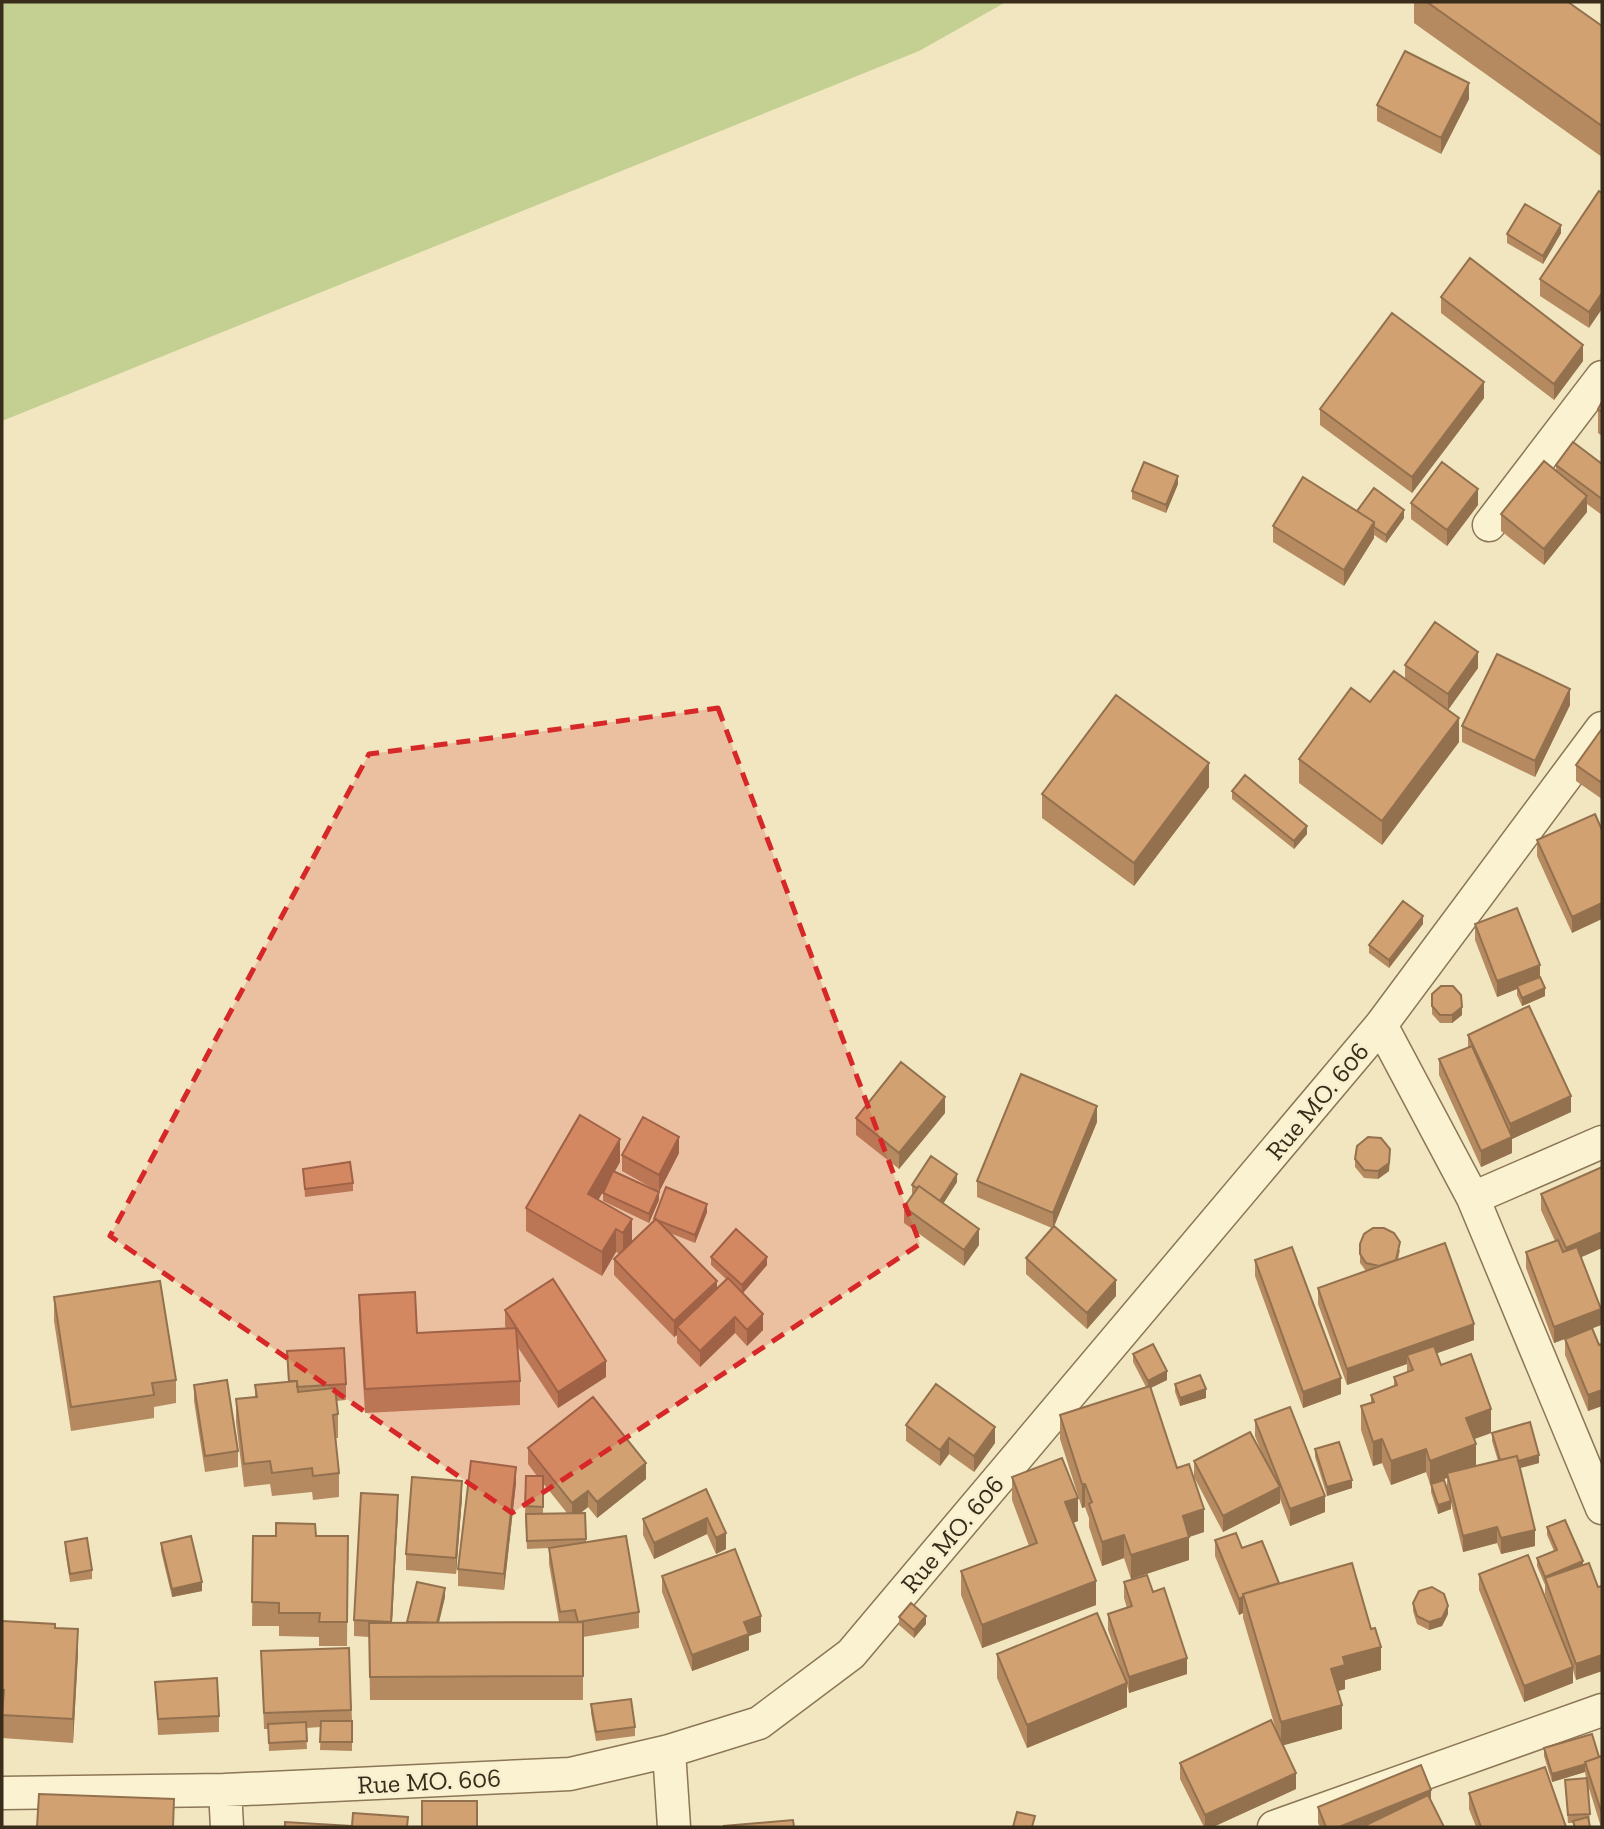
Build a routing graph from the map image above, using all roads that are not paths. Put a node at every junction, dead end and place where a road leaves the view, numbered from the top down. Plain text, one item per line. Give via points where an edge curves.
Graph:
1 (1602, 377) edge
2 (1489, 525) dead end
3 (1602, 728) edge
4 (1381, 1025) junction
5 (1602, 1142) edge
6 (1473, 1198) junction
7 (1602, 1508) edge
8 (1602, 1710) edge
9 (669, 1751) junction
10 (225, 1790) junction
11 (2, 1793) edge
12 (227, 1827) edge
13 (674, 1827) edge
14 (1274, 1827) edge

1 - 2 street
3 - 4 street, Rue MO. 606
4 - 6 street
4 - 9 street, Rue MO. 606 via 851,1654 759,1723
5 - 6 street
6 - 7 street
8 - 14 street
9 - 10 street, Rue MO. 606 via 570,1774
9 - 13 street
10 - 11 street, Rue MO. 606
10 - 12 street

